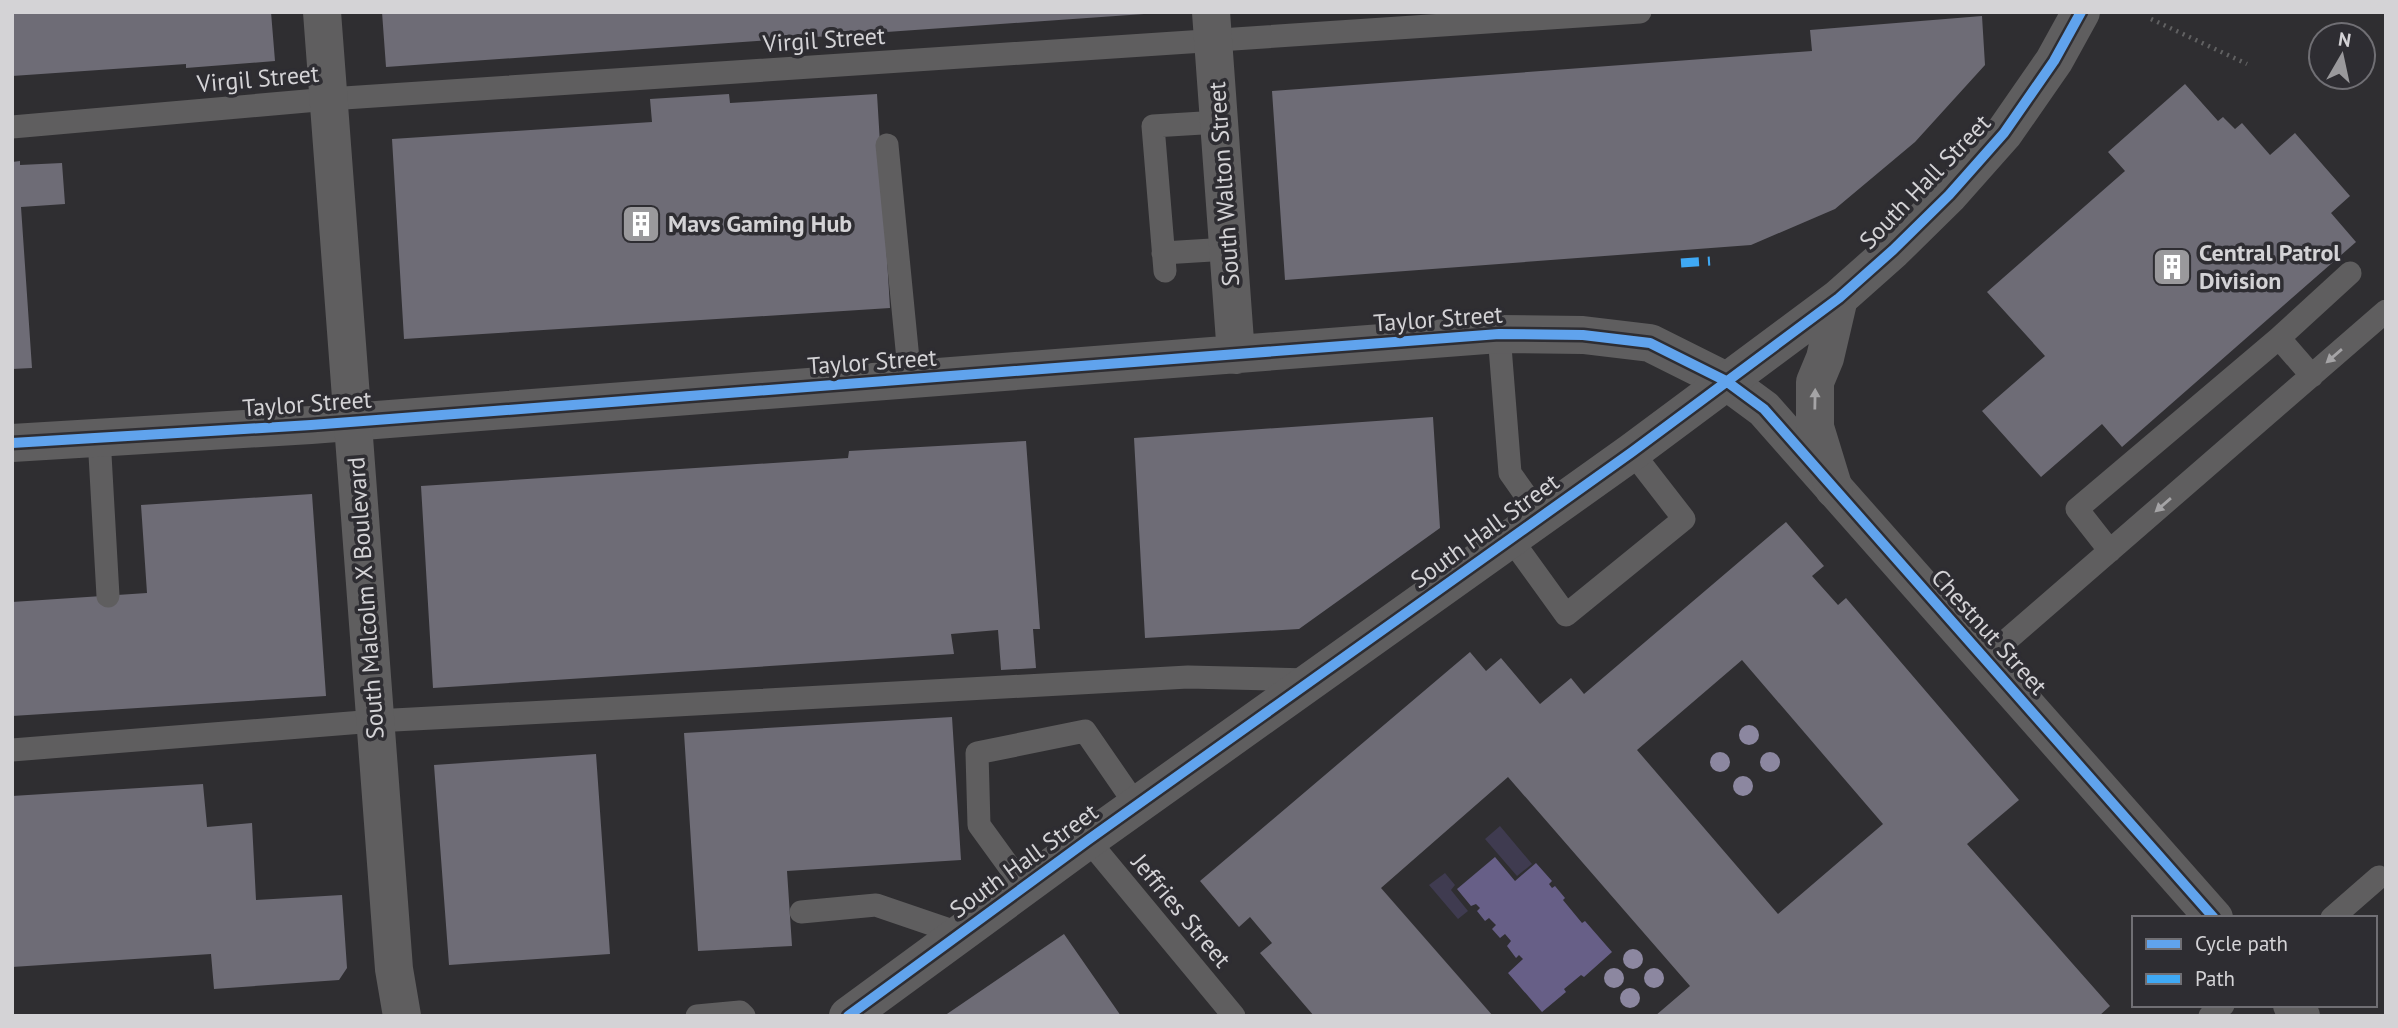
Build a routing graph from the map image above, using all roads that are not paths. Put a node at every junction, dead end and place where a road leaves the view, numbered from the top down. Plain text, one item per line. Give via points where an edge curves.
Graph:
1 (322, 12) edge
2 (1640, 12) edge
3 (2081, 12) edge
4 (1213, 27) edge
5 (329, 99) junction
6 (1219, 122) junction
7 (12, 127) edge
8 (887, 145) dead end
9 (1228, 249) junction
10 (2350, 273) dead end
11 (1839, 298) junction
12 (2386, 312) edge
13 (1499, 334) junction
14 (2279, 338) junction
15 (1236, 355) junction
16 (2312, 376) junction
17 (910, 380) junction
18 (1726, 381) junction
19 (352, 422) junction
20 (99, 437) junction
21 (12, 443) edge
22 (1632, 452) junction
23 (1834, 489) junction
24 (1541, 517) junction
25 (1511, 539) junction
26 (2110, 551) junction
27 (108, 596) dead end
28 (1985, 659) junction
29 (1311, 681) junction
30 (375, 721) junction
31 (12, 750) edge
32 (1136, 806) junction
33 (1088, 840) junction
34 (2379, 877) dead end
35 (1024, 887) junction
36 (801, 912) dead end
37 (2212, 916) edge
38 (2334, 916) edge
39 (961, 934) junction
40 (402, 1016) edge
41 (697, 1016) edge
42 (744, 1016) edge
43 (848, 1016) edge
44 (1234, 1016) edge

1 - 5 street, South Malcolm X Boulevard
2 - 4 lane, Virgil Street
3 - 11 street, South Hall Street via 2054,61 2004,133 1949,195
4 - 5 lane, Virgil Street
4 - 6 street, South Walton Street
5 - 7 lane, Virgil Street
5 - 19 street, South Malcolm X Boulevard
6 - 9 street, South Walton Street
6 - 9 lane via 1153,126 1164,262
8 - 17 lane
9 - 15 street, South Walton Street
10 - 14 lane
11 - 18 street, South Hall Street
23 -> 11 street via 1815,427 1815,382
12 -> 16 lane
13 - 15 street, Taylor Street
13 - 18 street, Taylor Street via 1583,335 1650,344
13 - 24 lane via 1510,473
14 - 16 lane
14 - 26 lane via 2077,509
15 - 17 street, Taylor Street
16 -> 26 lane
17 - 19 street, Taylor Street
18 - 22 street, South Hall Street
18 - 23 street, Chestnut Street via 1764,409
19 - 20 street, Taylor Street
19 - 30 street, South Malcolm X Boulevard
20 - 21 street, Taylor Street
20 - 27 lane
22 - 24 street, South Hall Street
22 - 25 lane via 1684,519 1566,615
23 - 28 street, Chestnut Street
24 - 25 street, South Hall Street
25 - 29 street, South Hall Street
26 - 28 lane
28 - 37 street, Chestnut Street
29 - 30 lane via 1188,677
29 - 32 street, South Hall Street
30 - 31 lane
30 - 40 street, South Malcolm X Boulevard via 394,969
32 - 33 street, South Hall Street
32 - 35 lane via 1085,731 977,753 979,825
33 - 35 street, South Hall Street
33 - 44 lane, Jeffries Street
34 - 38 lane
35 - 39 street, South Hall Street
36 - 39 lane via 876,905
39 - 43 street, South Hall Street
41 - 42 lane via 740,1012

